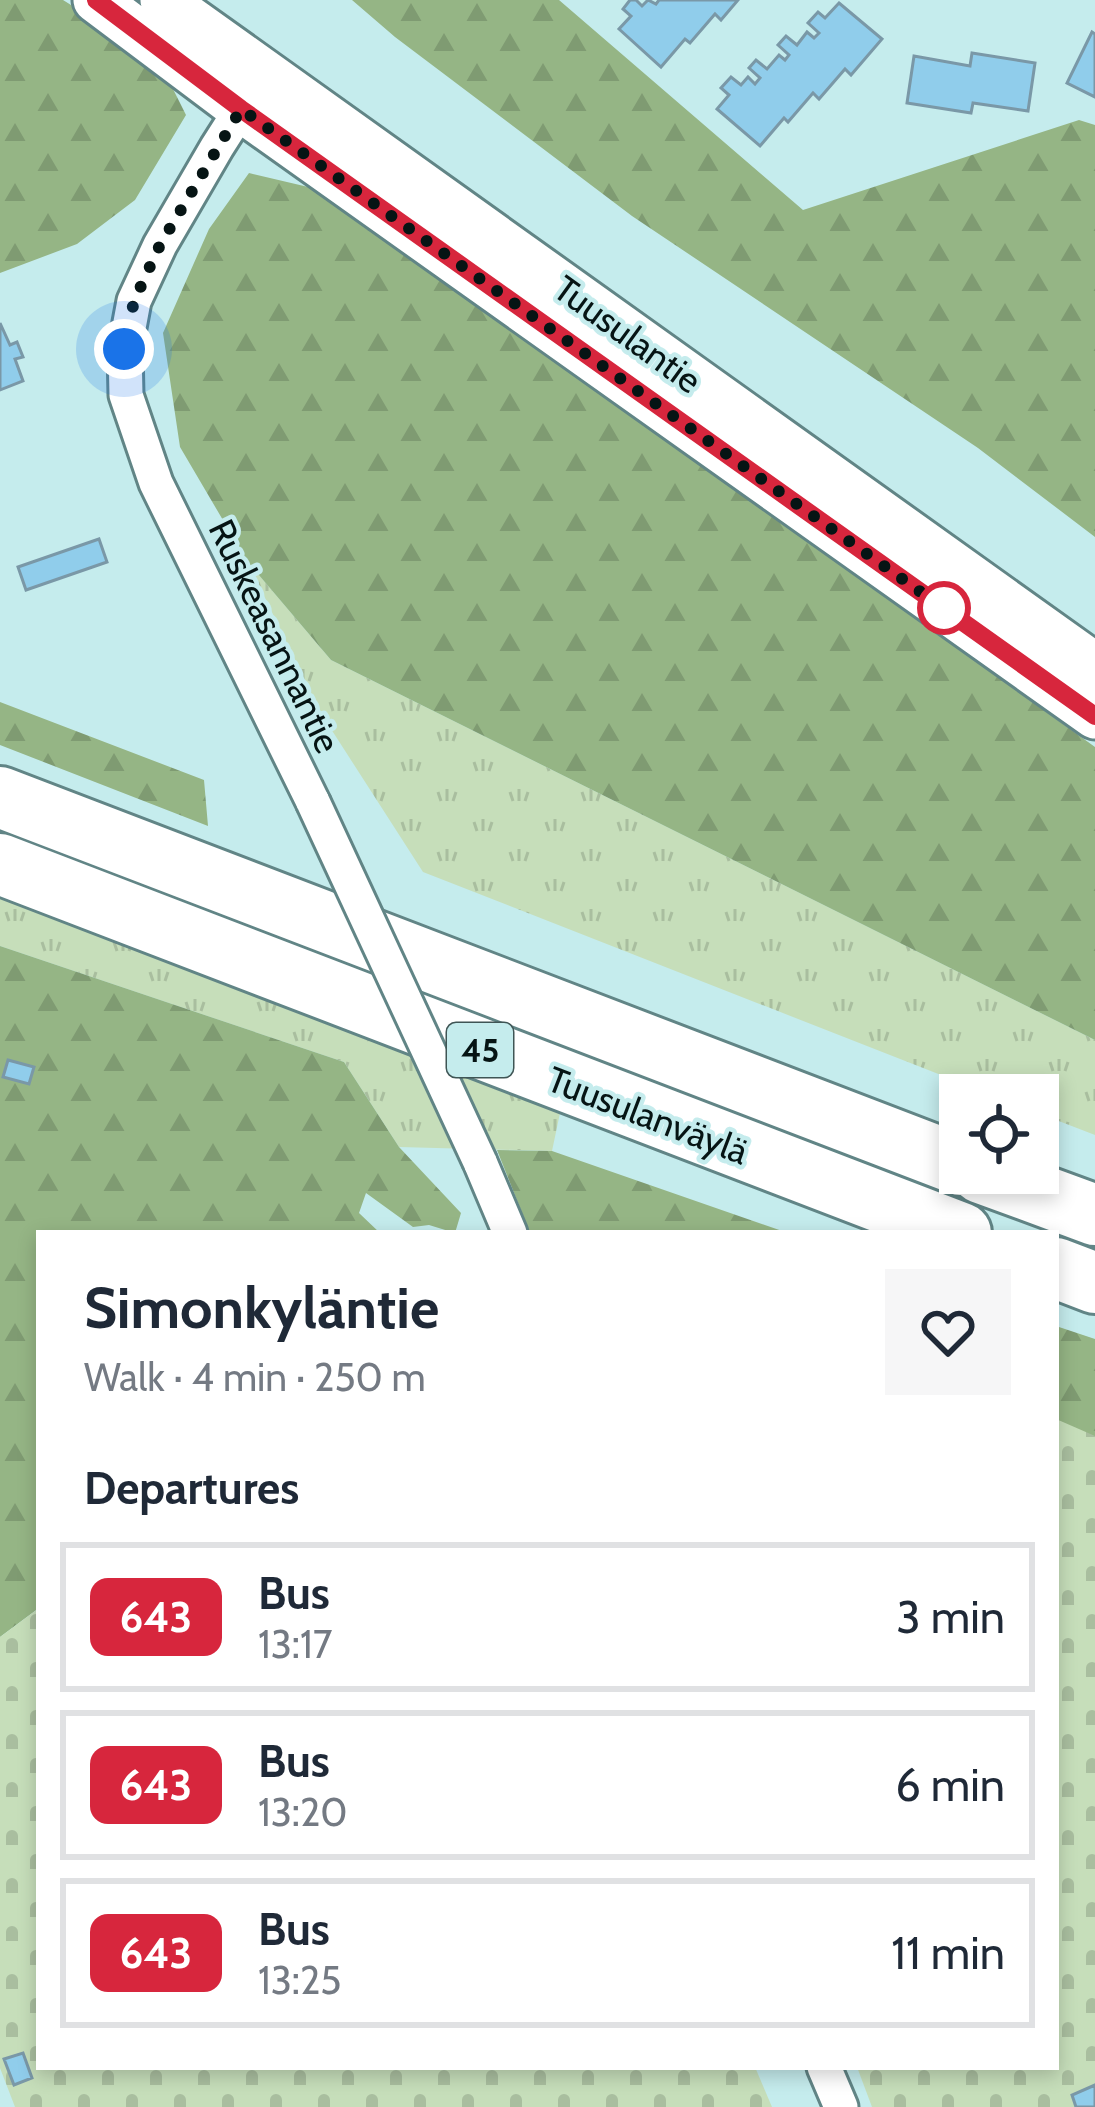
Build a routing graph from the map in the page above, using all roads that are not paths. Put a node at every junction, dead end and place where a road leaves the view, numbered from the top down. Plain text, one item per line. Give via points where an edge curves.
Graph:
1 (96, 0) edge
2 (163, 0) edge
3 (253, 91) junction
4 (1095, 666) edge
5 (1095, 716) edge
6 (0, 797) edge
7 (0, 864) edge
8 (939, 1157) edge
9 (1038, 1194) edge
10 (1095, 1215) edge
11 (509, 1230) edge
12 (953, 1230) edge
13 (1059, 1269) edge
14 (1095, 1283) edge
15 (825, 2070) edge
16 (841, 2107) edge

1 - 3 main road, Tuusulantie
2 - 3 main road, Tuusulantie
3 - 4 main road, Tuusulantie
3 - 5 main road, Tuusulantie
3 - 11 street, Ruskeasannantie, bridge via 134,301 126,395 156,483
6 - 8 highway, Tuusulanväylä / 45
7 - 12 highway, Tuusulanväylä / 45
9 - 10 highway
13 - 14 highway
15 - 16 street

